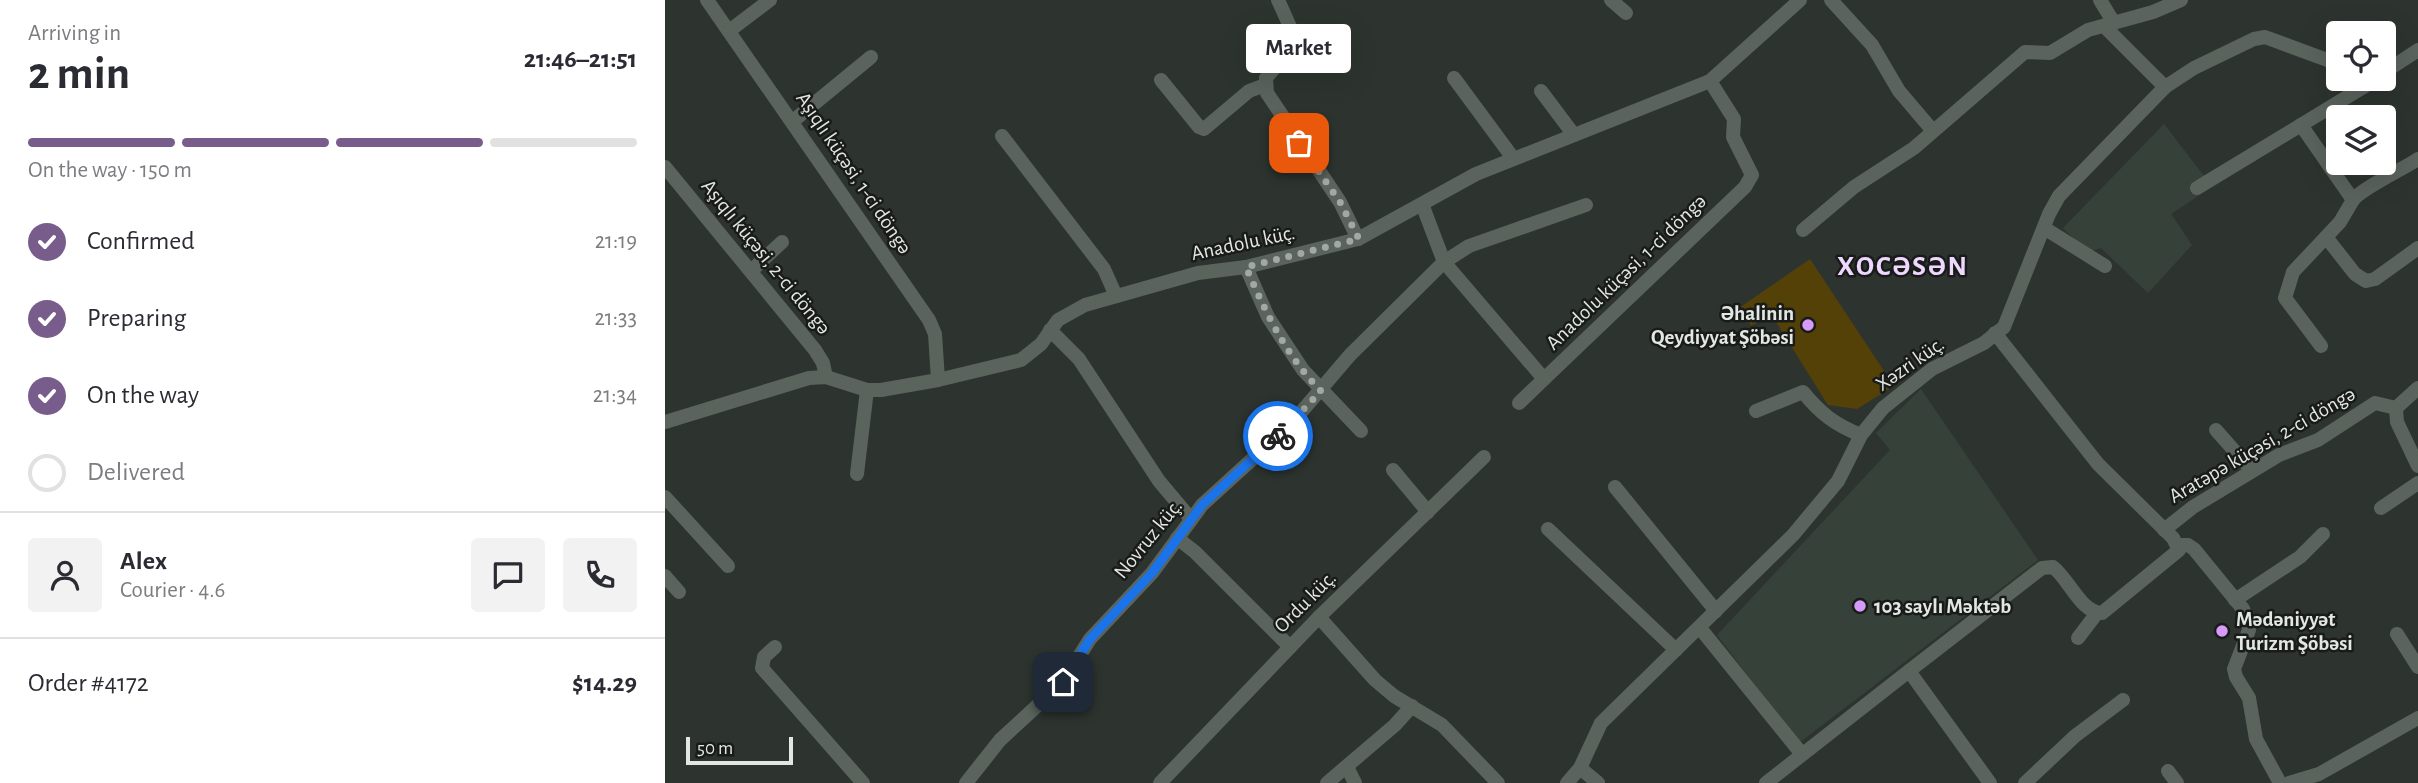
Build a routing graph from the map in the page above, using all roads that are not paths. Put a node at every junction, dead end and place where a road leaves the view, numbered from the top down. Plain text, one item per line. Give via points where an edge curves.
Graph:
1 (707, 0) edge
2 (770, 0) edge
3 (1278, 0) edge
4 (1611, 0) edge
5 (1800, 0) edge
6 (1831, 0) edge
7 (2100, 0) edge
8 (2181, 0) edge
9 (1626, 13) dead end
10 (2109, 24) junction
11 (729, 31) junction
12 (2418, 50) edge
13 (871, 57) dead end
14 (2326, 60) edge
15 (2396, 64) edge
16 (1454, 78) dead end
17 (1161, 80) dead end
18 (1710, 81) junction
19 (1265, 85) junction
20 (2165, 87) junction
21 (1541, 91) dead end
22 (2354, 91) edge
23 (793, 121) junction
24 (2301, 125) junction
25 (1933, 131) junction
26 (1574, 135) junction
27 (1002, 136) dead end
28 (1513, 158) junction
29 (2418, 159) edge
30 (665, 167) edge
31 (2197, 187) dead end
32 (2353, 200) junction
33 (1422, 204) junction
34 (1586, 205) dead end
35 (2044, 228) junction
36 (1803, 230) dead end
37 (2326, 237) junction
38 (1359, 239) junction
39 (782, 242) dead end
40 (2418, 248) edge
41 (1444, 262) junction
42 (2105, 266) dead end
43 (1246, 267) junction
44 (751, 271) junction
45 (1116, 296) junction
46 (1050, 330) junction
47 (1995, 333) junction
48 (2321, 346) dead end
49 (826, 377) junction
50 (1544, 379) junction
51 (938, 380) junction
52 (2418, 388) edge
53 (867, 390) junction
54 (1321, 391) junction
55 (1519, 402) dead end
56 (2396, 408) junction
57 (1756, 411) dead end
58 (665, 422) edge
59 (2216, 429) dead end
60 (1361, 431) dead end
61 (1861, 435) junction
62 (1484, 457) dead end
63 (2418, 466) edge
64 (1393, 470) dead end
65 (2252, 471) junction
66 (856, 474) dead end
67 (2418, 484) edge
68 (1615, 487) dead end
69 (665, 497) edge
70 (2381, 508) dead end
71 (1428, 512) junction
72 (1191, 519) junction
73 (1548, 529) dead end
74 (2164, 530) junction
75 (2323, 534) dead end
76 (1177, 538) junction
77 (2179, 545) junction
78 (729, 566) dead end
79 (665, 576) edge
80 (680, 592) dead end
81 (2235, 600) junction
82 (1716, 611) junction
83 (2097, 613) junction
84 (1319, 617) junction
85 (1704, 633) dead end
86 (2397, 634) dead end
87 (2078, 638) dead end
88 (775, 647) dead end
89 (1290, 647) junction
90 (1676, 650) junction
91 (2418, 667) edge
92 (1909, 671) junction
93 (2123, 700) dead end
94 (1412, 706) junction
95 (2418, 718) edge
96 (1801, 753) junction
97 (1347, 767) junction
98 (1580, 768) junction
99 (863, 783) edge
100 (966, 783) edge
101 (1160, 783) edge
102 (1327, 783) edge
103 (1355, 783) edge
104 (1498, 783) edge
105 (1567, 783) edge
106 (1598, 783) edge
107 (1766, 783) edge
108 (1990, 783) edge
109 (2025, 783) edge
110 (2280, 783) edge
111 (2289, 783) edge

1 - 11 street, Aşıqlı küçəsi, 1-ci döngə
2 - 11 street
3 - 19 street via 1296,40 1269,73
4 - 9 street
5 - 18 street, Anadolu küç.
6 - 25 street via 1873,45 1899,91
7 - 10 street
8 - 10 street
10 - 20 street via 2112,38
10 - 25 street via 2088,30 2050,53 2025,51
11 - 23 street, Aşıqlı küçəsi, 1-ci döngə
12 - 15 street
13 - 23 street
14 - 20 street, Xəzri küç. via 2265,37 2254,38
16 - 28 street
17 - 19 street via 1204,129 1249,91
18 - 26 street, Anadolu küç.
18 - 50 street, Anadolu küçəsi, 1-ci döngə via 1734,119 1733,137 1752,175 1745,187
19 - 38 street via 1272,104 1340,202
20 - 35 street, Xəzri küç. via 2074,178 2059,196
21 - 26 street
22 - 24 street
23 - 51 street, Aşıqlı küçəsi, 1-ci döngə via 929,320 935,334
24 - 31 street
24 - 32 street
25 - 36 street
26 - 28 street, Anadolu küç.
27 - 45 street via 1104,268
28 - 33 street, Anadolu küç.
29 - 32 street via 2365,188
30 - 44 street, Aşıqlı küçəsi, 2-ci döngə
32 - 37 street
33 - 38 street, Anadolu küç.
33 - 41 street, Anadolu küçəsi, 1-ci döngə
34 - 41 street, Novruz küç. via 1469,246
35 - 42 street
35 - 47 street, Xəzri küç. via 2011,314
37 - 40 street via 2355,275 2366,281
37 - 48 street via 2293,272 2285,298
38 - 43 street, Anadolu küç.
39 - 44 street
41 - 50 street, Anadolu küçəsi, 1-ci döngə
41 - 54 street, Novruz küç. via 1350,355
43 - 45 street, Anadolu küç. via 1198,273
43 - 54 street via 1268,317
44 - 49 street, Aşıqlı küçəsi, 2-ci döngə via 815,350
45 - 46 street, Anadolu küç. via 1073,311
46 - 51 street, Anadolu küç. via 1034,352 1021,359
46 - 72 street via 1079,359 1159,481
47 - 61 street, Xəzri küç. via 1932,369 1883,408
47 - 74 street, Aratəpə küçəsi, 2-ci döngə via 2098,464
49 - 53 street, Anadolu küç.
49 - 58 street, Anadolu küç. via 788,382
50 - 55 street
51 - 53 street, Anadolu küç.
52 - 56 street
53 - 66 street
54 - 60 street
54 - 72 street, Novruz küç.
56 - 63 street via 2397,422
56 - 65 street, Aratəpə küçəsi, 2-ci döngə via 2375,403 2318,440
57 - 61 street via 1803,392 1835,425
59 - 65 street
61 - 82 street, Xəzri küç. via 1850,461 1820,505
62 - 71 street, Ordu küç.
64 - 71 street
65 - 74 street, Aratəpə küçəsi, 2-ci döngə via 2187,510
67 - 70 street
68 - 82 street
69 - 78 street
71 - 84 street, Ordu küç.
72 - 76 street, Novruz küç.
73 - 90 street
74 - 77 street, Aratəpə küçəsi, 2-ci döngə
75 - 81 street via 2300,557
76 - 89 street
76 - 100 street, Novruz küç. via 1152,573 1090,639 1063,682 1000,740
77 - 81 street, Aratəpə küçəsi, 2-ci döngə via 2194,549
77 - 83 street via 2176,555 2109,610
79 - 80 street
81 - 110 street, Aratəpə küçəsi, 2-ci döngə via 2249,630 2234,669 2249,698 2256,739
82 - 90 street, Xəzri küç.
83 - 87 street
83 - 92 street via 2059,571 2047,566
84 - 89 street, Ordu küç.
84 - 94 street via 1375,680
85 - 96 street
86 - 91 street
88 - 99 street via 764,657 762,668
89 - 101 street, Ordu küç.
90 - 98 street, Xəzri küç. via 1601,723
92 - 96 street
92 - 108 street
93 - 109 street via 2065,744
94 - 97 street
94 - 104 street via 1456,737
95 - 111 street via 2319,774
96 - 107 street
97 - 102 street
97 - 103 street
98 - 105 street, Xəzri küç.
98 - 106 street

